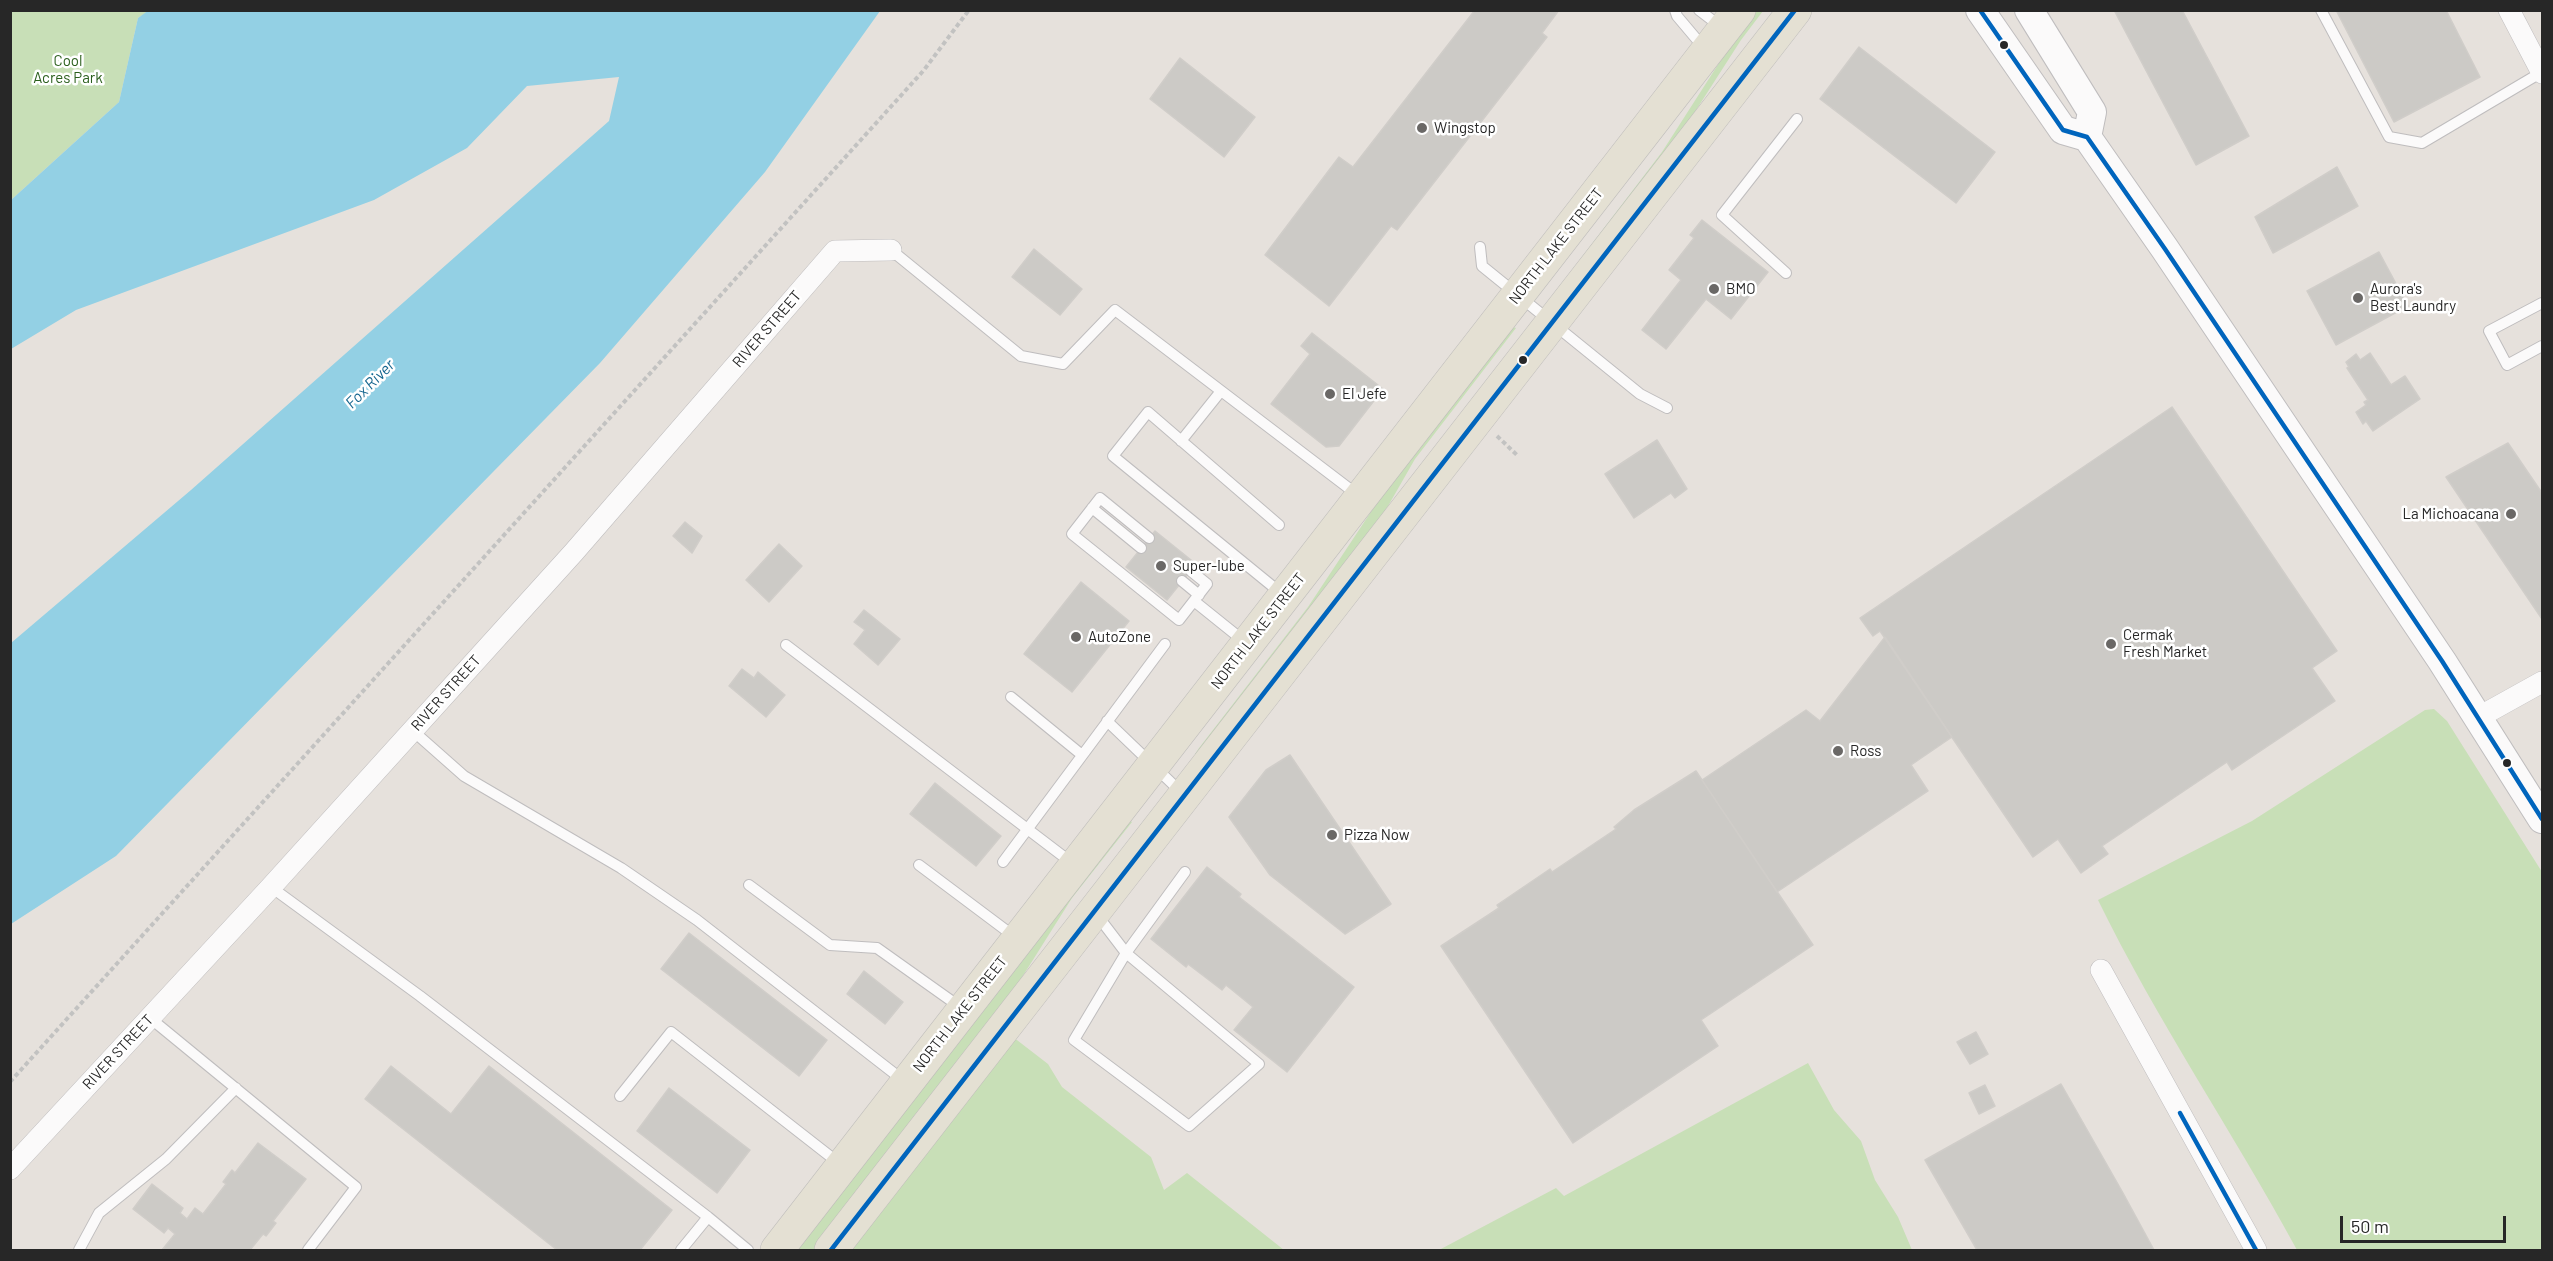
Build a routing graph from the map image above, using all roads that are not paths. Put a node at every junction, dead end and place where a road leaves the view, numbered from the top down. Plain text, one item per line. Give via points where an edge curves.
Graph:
1 (1675, 10) edge
2 (1699, 10) edge
3 (1795, 10) edge
4 (1980, 10) edge
5 (2029, 10) edge
6 (2321, 10) edge
7 (2509, 10) edge
8 (1734, 16) edge
9 (1707, 52) junction
10 (2542, 73) edge
11 (1797, 119) dead end
12 (2087, 137) junction
13 (1480, 247) dead end
14 (891, 250) joint
15 (1786, 273) dead end
16 (1518, 295) junction
17 (2542, 303) edge
18 (1552, 322) junction
19 (2542, 346) edge
20 (1221, 391) junction
21 (1667, 408) dead end
22 (1181, 441) junction
23 (1361, 498) junction
24 (1092, 508) junction
25 (1279, 525) dead end
26 (1149, 538) dead end
27 (1141, 548) dead end
28 (1191, 571) dead end
29 (1182, 581) dead end
30 (1285, 596) junction
31 (1196, 598) junction
32 (1165, 644) dead end
33 (1248, 644) junction
34 (786, 645) dead end
35 (2542, 682) edge
36 (1011, 697) dead end
37 (2479, 717) junction
38 (1107, 721) junction
39 (412, 730) junction
40 (1082, 754) junction
41 (1154, 766) junction
42 (1184, 795) junction
43 (2542, 819) edge
44 (1028, 826) junction
45 (1003, 862) dead end
46 (919, 865) dead end
47 (1076, 865) junction
48 (1185, 872) dead end
49 (749, 885) dead end
50 (271, 887) junction
51 (1095, 912) junction
52 (1018, 939) junction
53 (1126, 953) junction
54 (2101, 970) dead end
55 (963, 1009) junction
56 (150, 1017) junction
57 (906, 1083) junction
58 (236, 1088) junction
59 (620, 1096) dead end
60 (842, 1166) junction
61 (10, 1169) edge
62 (708, 1217) junction
63 (79, 1251) edge
64 (308, 1251) edge
65 (681, 1251) edge
66 (748, 1251) edge
67 (777, 1251) edge
68 (831, 1251) edge
69 (2256, 1251) edge

1 - 9 lane
2 - 8 lane via 1712,20
3 - 18 main road
4 - 12 main road via 2063,130
5 - 12 main road via 2092,112
6 - 10 lane via 2389,137 2422,143
7 - 10 street
8 - 9 main road, NORTH LAKE STREET
9 - 16 main road, NORTH LAKE STREET
11 - 15 lane via 1722,215
12 - 37 main road
13 - 16 lane via 1482,266
14 - 20 lane via 1021,356 1063,364 1114,310
14 - 39 street, RIVER STREET via 835,251 574,552
16 - 18 lane
16 - 23 main road, NORTH LAKE STREET
17 - 19 lane via 2489,332 2506,365
18 - 21 lane via 1640,394
18 - 42 main road
20 - 22 lane
20 - 23 lane
22 - 25 lane
22 - 30 lane via 1148,412 1113,456
23 - 30 main road, NORTH LAKE STREET
24 - 26 lane via 1100,498
24 - 27 lane
24 - 31 lane via 1072,534 1179,620
28 - 31 lane via 1207,584
29 - 31 lane
30 - 33 main road, NORTH LAKE STREET
31 - 33 lane
32 - 38 lane
33 - 41 main road, NORTH LAKE STREET
34 - 44 lane
35 - 37 street
36 - 40 lane
37 - 43 main road
38 - 40 lane
38 - 41 lane
39 - 50 street, RIVER STREET
39 - 57 lane via 464,776 621,867 697,920
40 - 44 lane
41 - 42 lane
41 - 47 main road, NORTH LAKE STREET
42 - 51 main road
44 - 45 lane
44 - 47 lane
46 - 52 lane
47 - 52 main road, NORTH LAKE STREET
48 - 53 lane
49 - 55 lane via 830,945 877,948
50 - 56 street, RIVER STREET
50 - 62 lane
51 - 53 lane
51 - 68 main road
52 - 55 main road, NORTH LAKE STREET
53 - 53 lane via 1074,1040 1189,1126 1259,1064
54 - 69 street
55 - 57 main road, NORTH LAKE STREET
56 - 58 lane
56 - 61 street, RIVER STREET
57 - 60 main road, NORTH LAKE STREET
58 - 63 lane via 166,1159 99,1213
58 - 64 lane via 356,1187
59 - 60 lane via 671,1032
60 - 67 main road, NORTH LAKE STREET
62 - 65 lane
62 - 66 lane

